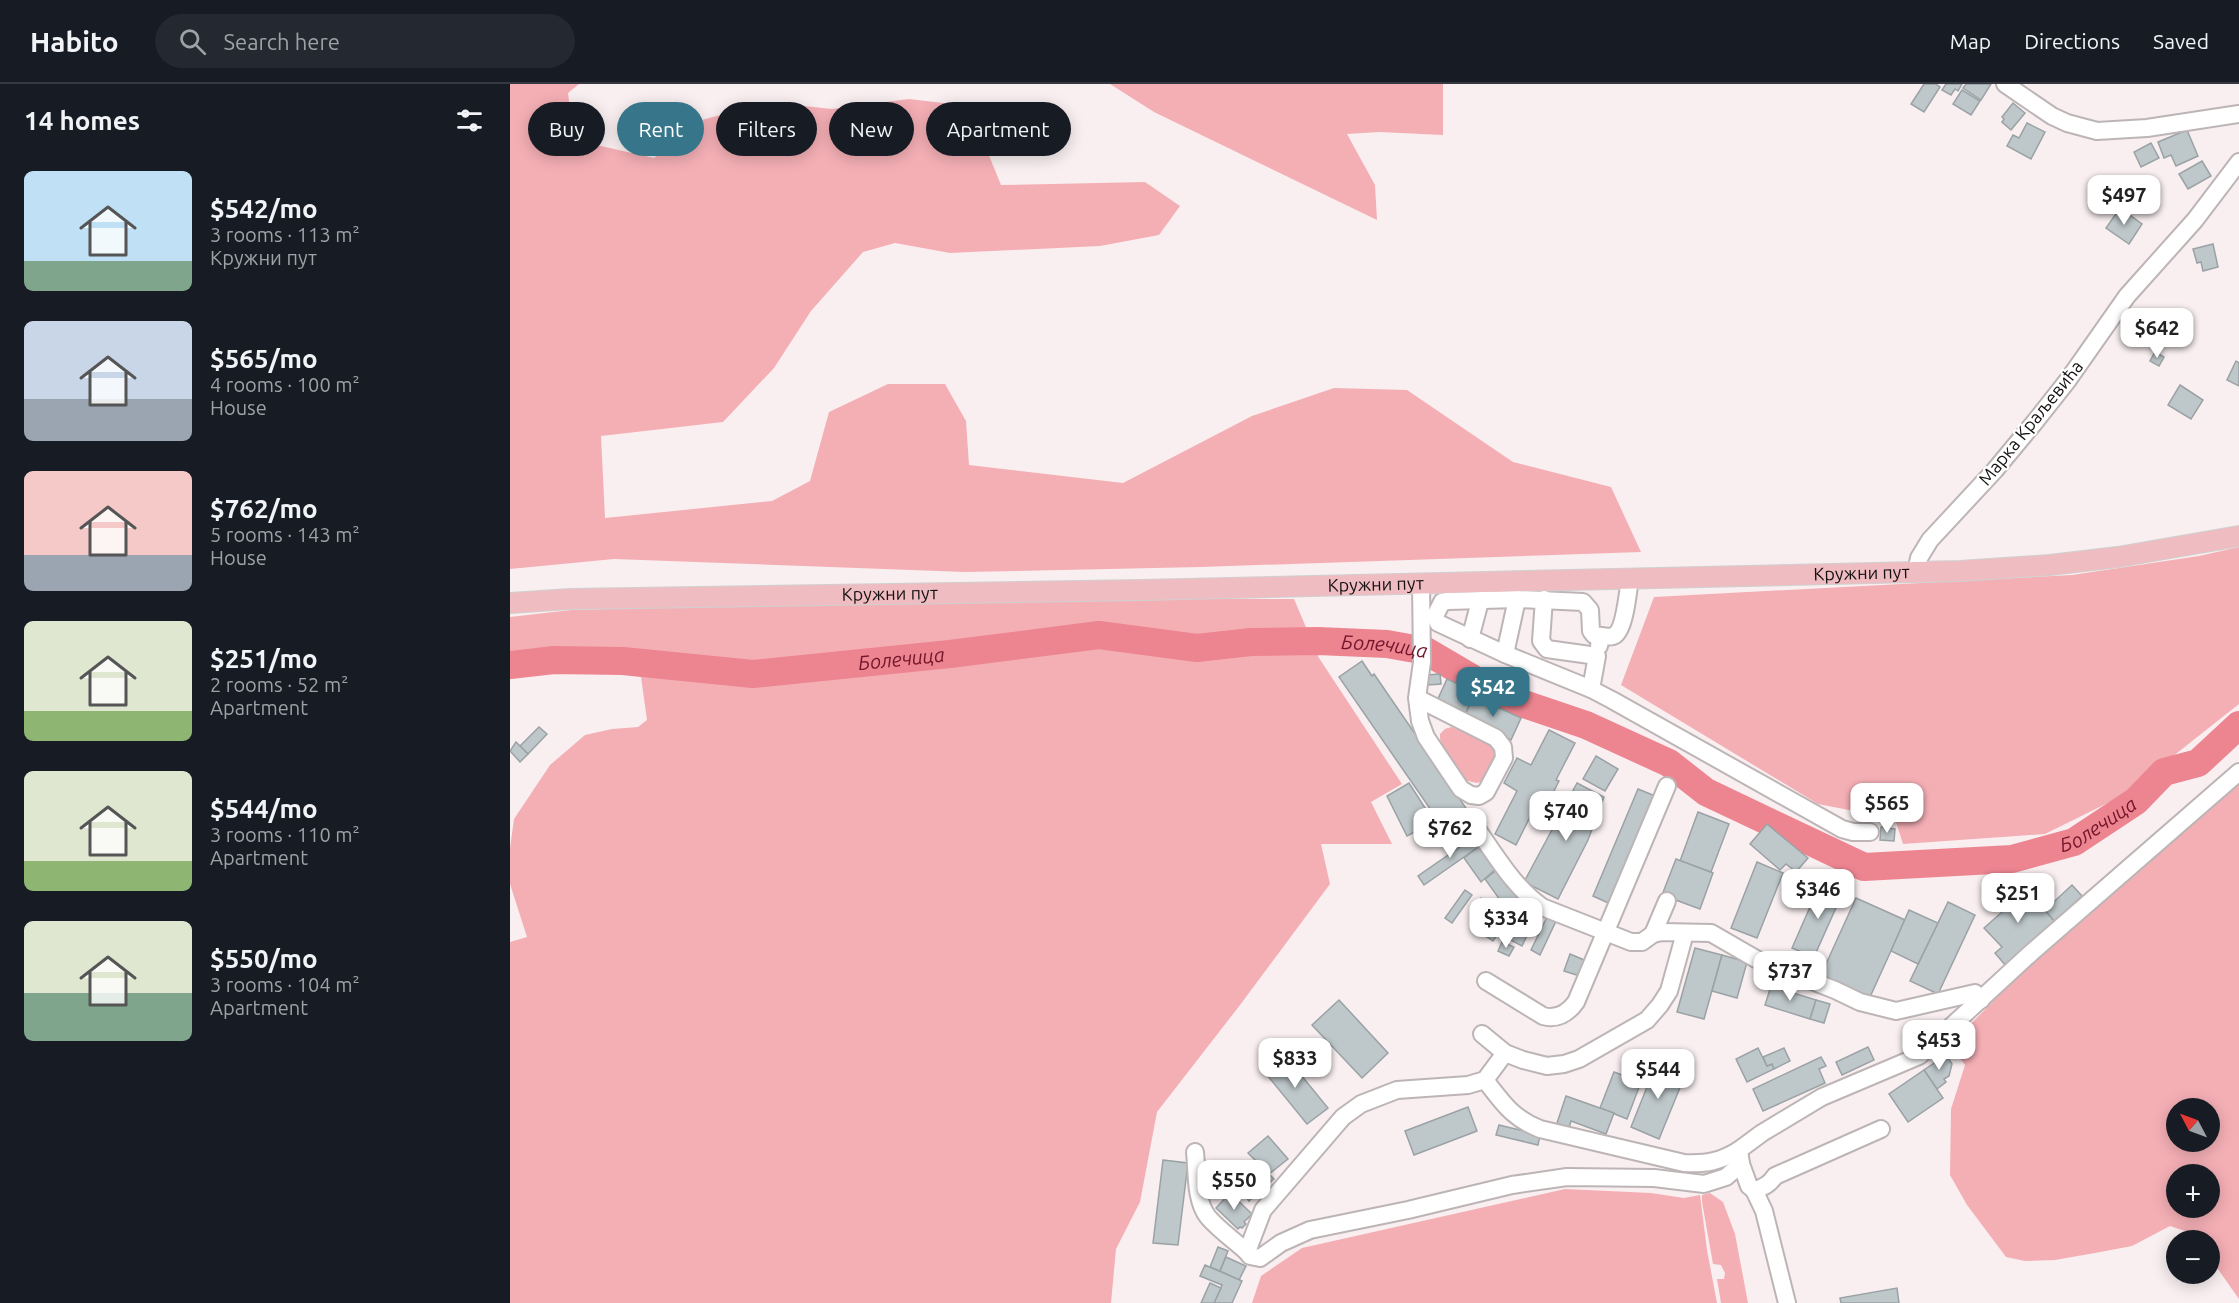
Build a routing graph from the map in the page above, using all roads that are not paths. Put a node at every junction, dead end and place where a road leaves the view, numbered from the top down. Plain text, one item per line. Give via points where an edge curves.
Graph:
1 (2005, 84) edge
2 (2239, 114) edge
3 (2239, 162) edge
4 (2239, 536) edge
5 (1916, 572) junction
6 (1630, 578) junction
7 (1421, 583) junction
8 (1517, 599) junction
9 (1544, 599) junction
10 (1480, 601) junction
11 (510, 603) edge
12 (1601, 636) junction
13 (1470, 639) junction
14 (1505, 654) junction
15 (1597, 656) junction
16 (1591, 689) junction
17 (1417, 698) junction
18 (2239, 772) edge
19 (1667, 786) dead end
20 (1476, 829) dead end
21 (1870, 832) dead end
22 (1667, 901) dead end
23 (1606, 933) junction
24 (1685, 933) junction
25 (1653, 934) junction
26 (1486, 981) dead end
27 (1981, 1000) junction
28 (1482, 1034) dead end
29 (1505, 1053) junction
30 (1485, 1080) junction
31 (1881, 1129) dead end
32 (1195, 1152) dead end
33 (1740, 1157) junction
34 (1754, 1190) junction
35 (1247, 1252) junction
36 (1787, 1303) edge

1 - 2 street via 2052,116 2097,131
3 - 5 street, Марка Краљевића via 2195,220 2127,296 2041,415 1930,540
4 - 5 main road, Кружни пут via 2084,562
5 - 6 main road, Кружни пут
6 - 7 main road, Кружни пут
6 - 12 street via 1622,626 1612,637
7 - 11 main road, Кружни пут via 582,598
7 - 17 street via 1422,662
8 - 9 street
8 - 10 street
8 - 14 street
9 - 12 street via 1583,602 1590,610 1591,631
9 - 15 street via 1543,646
10 - 13 street
10 - 13 street via 1442,602 1435,616 1438,623
12 - 15 street
13 - 14 street
14 - 16 street
15 - 16 street
16 - 21 street via 1833,824 1853,832
17 - 17 street via 1426,737 1461,789 1479,796 1486,792 1504,758 1503,747 1496,738
18 - 27 street
19 - 23 street
20 - 23 street via 1531,900
22 - 25 street
23 - 25 street via 1631,942 1642,942
23 - 26 street via 1576,1002 1560,1016 1543,1016
24 - 25 street
24 - 27 street via 1711,933 1766,963 1860,1002 1896,1011 1975,993
24 - 29 street via 1669,990 1647,1020 1564,1064 1547,1065
27 - 33 street via 1919,1056 1822,1097 1762,1133
28 - 29 street
29 - 30 street
30 - 33 street via 1510,1113 1540,1129 1684,1162
30 - 35 street via 1468,1085 1397,1090 1361,1104 1342,1117 1263,1210
31 - 34 street via 1775,1176 1762,1189
32 - 35 street via 1197,1181 1207,1215
33 - 34 street via 1749,1186
33 - 35 street via 1726,1177 1704,1184 1654,1178 1567,1177 1512,1185 1310,1230 1260,1258
34 - 36 street via 1764,1211

